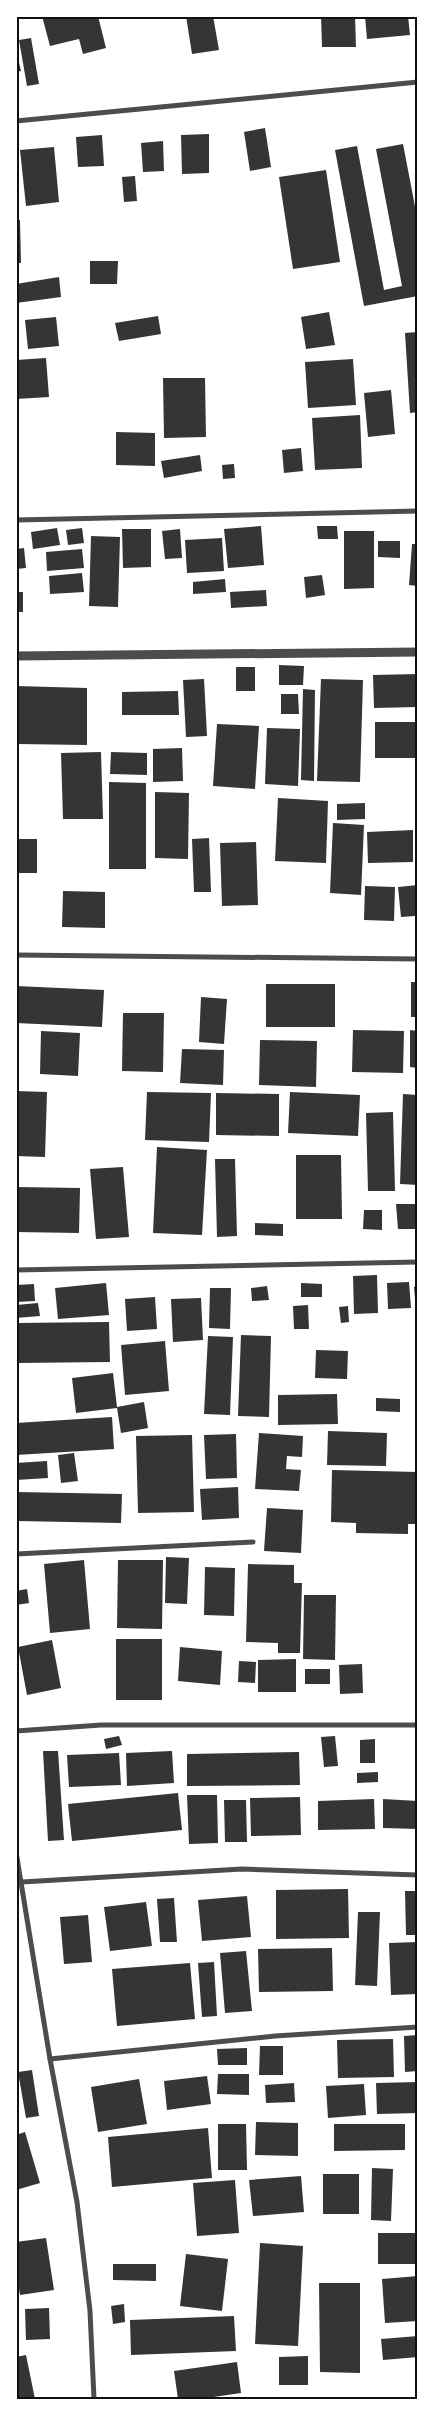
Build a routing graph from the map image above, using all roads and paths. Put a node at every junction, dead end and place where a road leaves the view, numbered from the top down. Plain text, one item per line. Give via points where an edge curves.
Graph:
1 (418, 82) edge
2 (16, 121) edge
3 (418, 511) edge
4 (16, 520) edge
5 (418, 652) edge
6 (16, 656) edge
7 (16, 955) edge
8 (418, 959) edge
9 (418, 1262) edge
10 (16, 1270) edge
11 (253, 1542) dead end
12 (16, 1554) edge
13 (418, 1725) edge
14 (16, 1731) edge
15 (16, 1852) edge
16 (418, 1875) edge
17 (22, 1882) junction
18 (418, 2027) edge
19 (50, 2059) junction
20 (94, 2399) edge

1 - 2 street
3 - 4 street
5 - 6 street
7 - 8 street
9 - 10 street
11 - 12 street
13 - 14 street via 101,1725
15 - 17 street
16 - 17 street via 242,1869
17 - 19 street
18 - 19 street via 275,2036
19 - 20 street via 77,2202 90,2311

